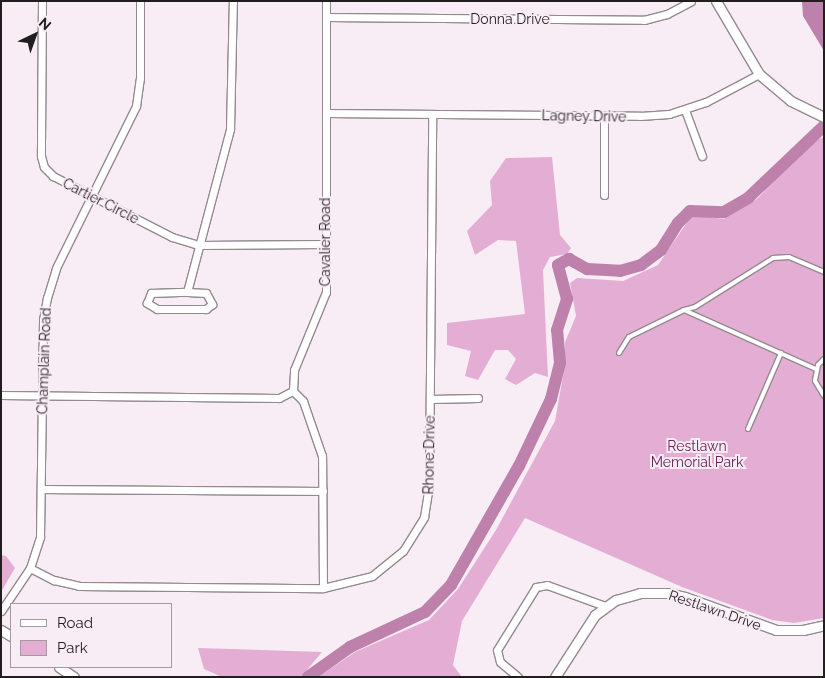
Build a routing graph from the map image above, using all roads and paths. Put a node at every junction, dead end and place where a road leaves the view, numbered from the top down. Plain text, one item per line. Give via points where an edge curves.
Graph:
1 (42, 1) edge
2 (140, 1) edge
3 (233, 1) edge
4 (326, 1) edge
5 (691, 1) edge
6 (716, 1) edge
7 (326, 17) junction
8 (759, 74) junction
9 (685, 110) junction
10 (326, 113) junction
11 (432, 114) junction
12 (604, 115) junction
13 (823, 117) edge
14 (702, 156) dead end
15 (604, 195) dead end
16 (92, 196) junction
17 (324, 244) junction
18 (199, 245) junction
19 (824, 272) edge
20 (187, 292) junction
21 (684, 310) junction
22 (781, 352) junction
23 (619, 353) dead end
24 (824, 359) edge
25 (816, 369) junction
26 (293, 391) junction
27 (1, 395) edge
28 (824, 396) edge
29 (42, 397) junction
30 (478, 398) dead end
31 (430, 399) junction
32 (748, 429) dead end
33 (42, 490) junction
34 (323, 491) junction
35 (30, 568) junction
36 (323, 588) junction
37 (605, 606) junction
38 (1, 611) edge
39 (824, 625) edge
40 (60, 668) edge
41 (74, 677) edge
42 (518, 677) edge
43 (555, 677) edge

1 - 16 street, Cartier Circle via 42,162 53,176
2 - 16 street, Champlain Road via 140,78 136,106
3 - 18 street via 230,129
4 - 7 street, Cavalier Road
5 - 7 street, Donna Drive via 667,14 644,20
6 - 8 street
7 - 10 street, Cavalier Road
8 - 9 street, Lagney Drive
8 - 13 street via 791,101
9 - 12 street, Lagney Drive via 640,116
9 - 14 street
10 - 11 street, Lagney Drive
10 - 17 street, Cavalier Road
11 - 12 street, Lagney Drive
11 - 31 street, Rhone Drive
12 - 15 street
16 - 18 street, Cartier Circle via 172,237
16 - 29 street, Champlain Road via 56,268 47,298 43,320
17 - 18 street, Cartier Circle
17 - 26 street, Cavalier Road via 325,297 294,370
18 - 20 street
19 - 21 lane via 789,256 773,258 695,307
20 - 20 street via 151,293 147,303 157,310 206,310 212,304 206,293
21 - 22 lane
21 - 23 lane via 629,337
22 - 25 lane
22 - 32 lane
24 - 25 lane
25 - 28 lane via 815,381
26 - 29 street via 279,398
26 - 34 street via 303,401 320,442
27 - 29 street
29 - 33 street, Champlain Road
30 - 31 street
31 - 36 street, Rhone Drive via 430,486 418,530 394,561 372,576
33 - 34 street
33 - 35 street, Champlain Road via 40,537
34 - 36 street
35 - 36 street, Rhone Drive via 54,580 79,586
35 - 38 street, Champlain Road
37 - 39 street, Restlawn Drive via 640,593 669,593 776,630 803,630
37 - 42 street via 547,585 536,587 497,650 500,662
37 - 43 street, Restlawn Drive via 587,624
40 - 41 street

